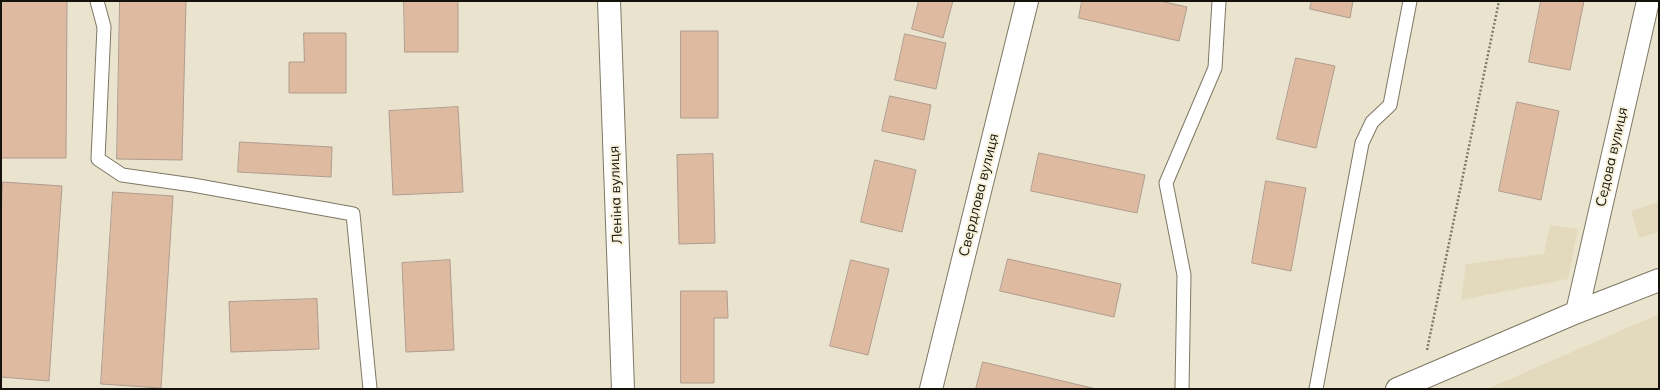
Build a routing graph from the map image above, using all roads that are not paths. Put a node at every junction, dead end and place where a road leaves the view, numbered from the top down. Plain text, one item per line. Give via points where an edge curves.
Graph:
1 (97, 1) edge
2 (610, 1) edge
3 (1027, 1) edge
4 (1219, 1) edge
5 (1410, 1) edge
6 (1648, 1) edge
7 (1659, 280) edge
8 (1577, 312) junction
9 (370, 389) edge
10 (623, 389) edge
11 (931, 389) edge
12 (1182, 389) edge
13 (1316, 389) edge
14 (1397, 389) edge

1 - 9 lane via 104,27 98,159 122,175 201,186 353,214
2 - 10 street, Леніна вулиця
3 - 11 street, Свердлова вулиця
4 - 12 lane via 1215,68 1166,183 1184,275
5 - 13 lane via 1390,105 1372,122 1362,143
6 - 8 street, Седова вулиця
7 - 8 street
8 - 14 street

